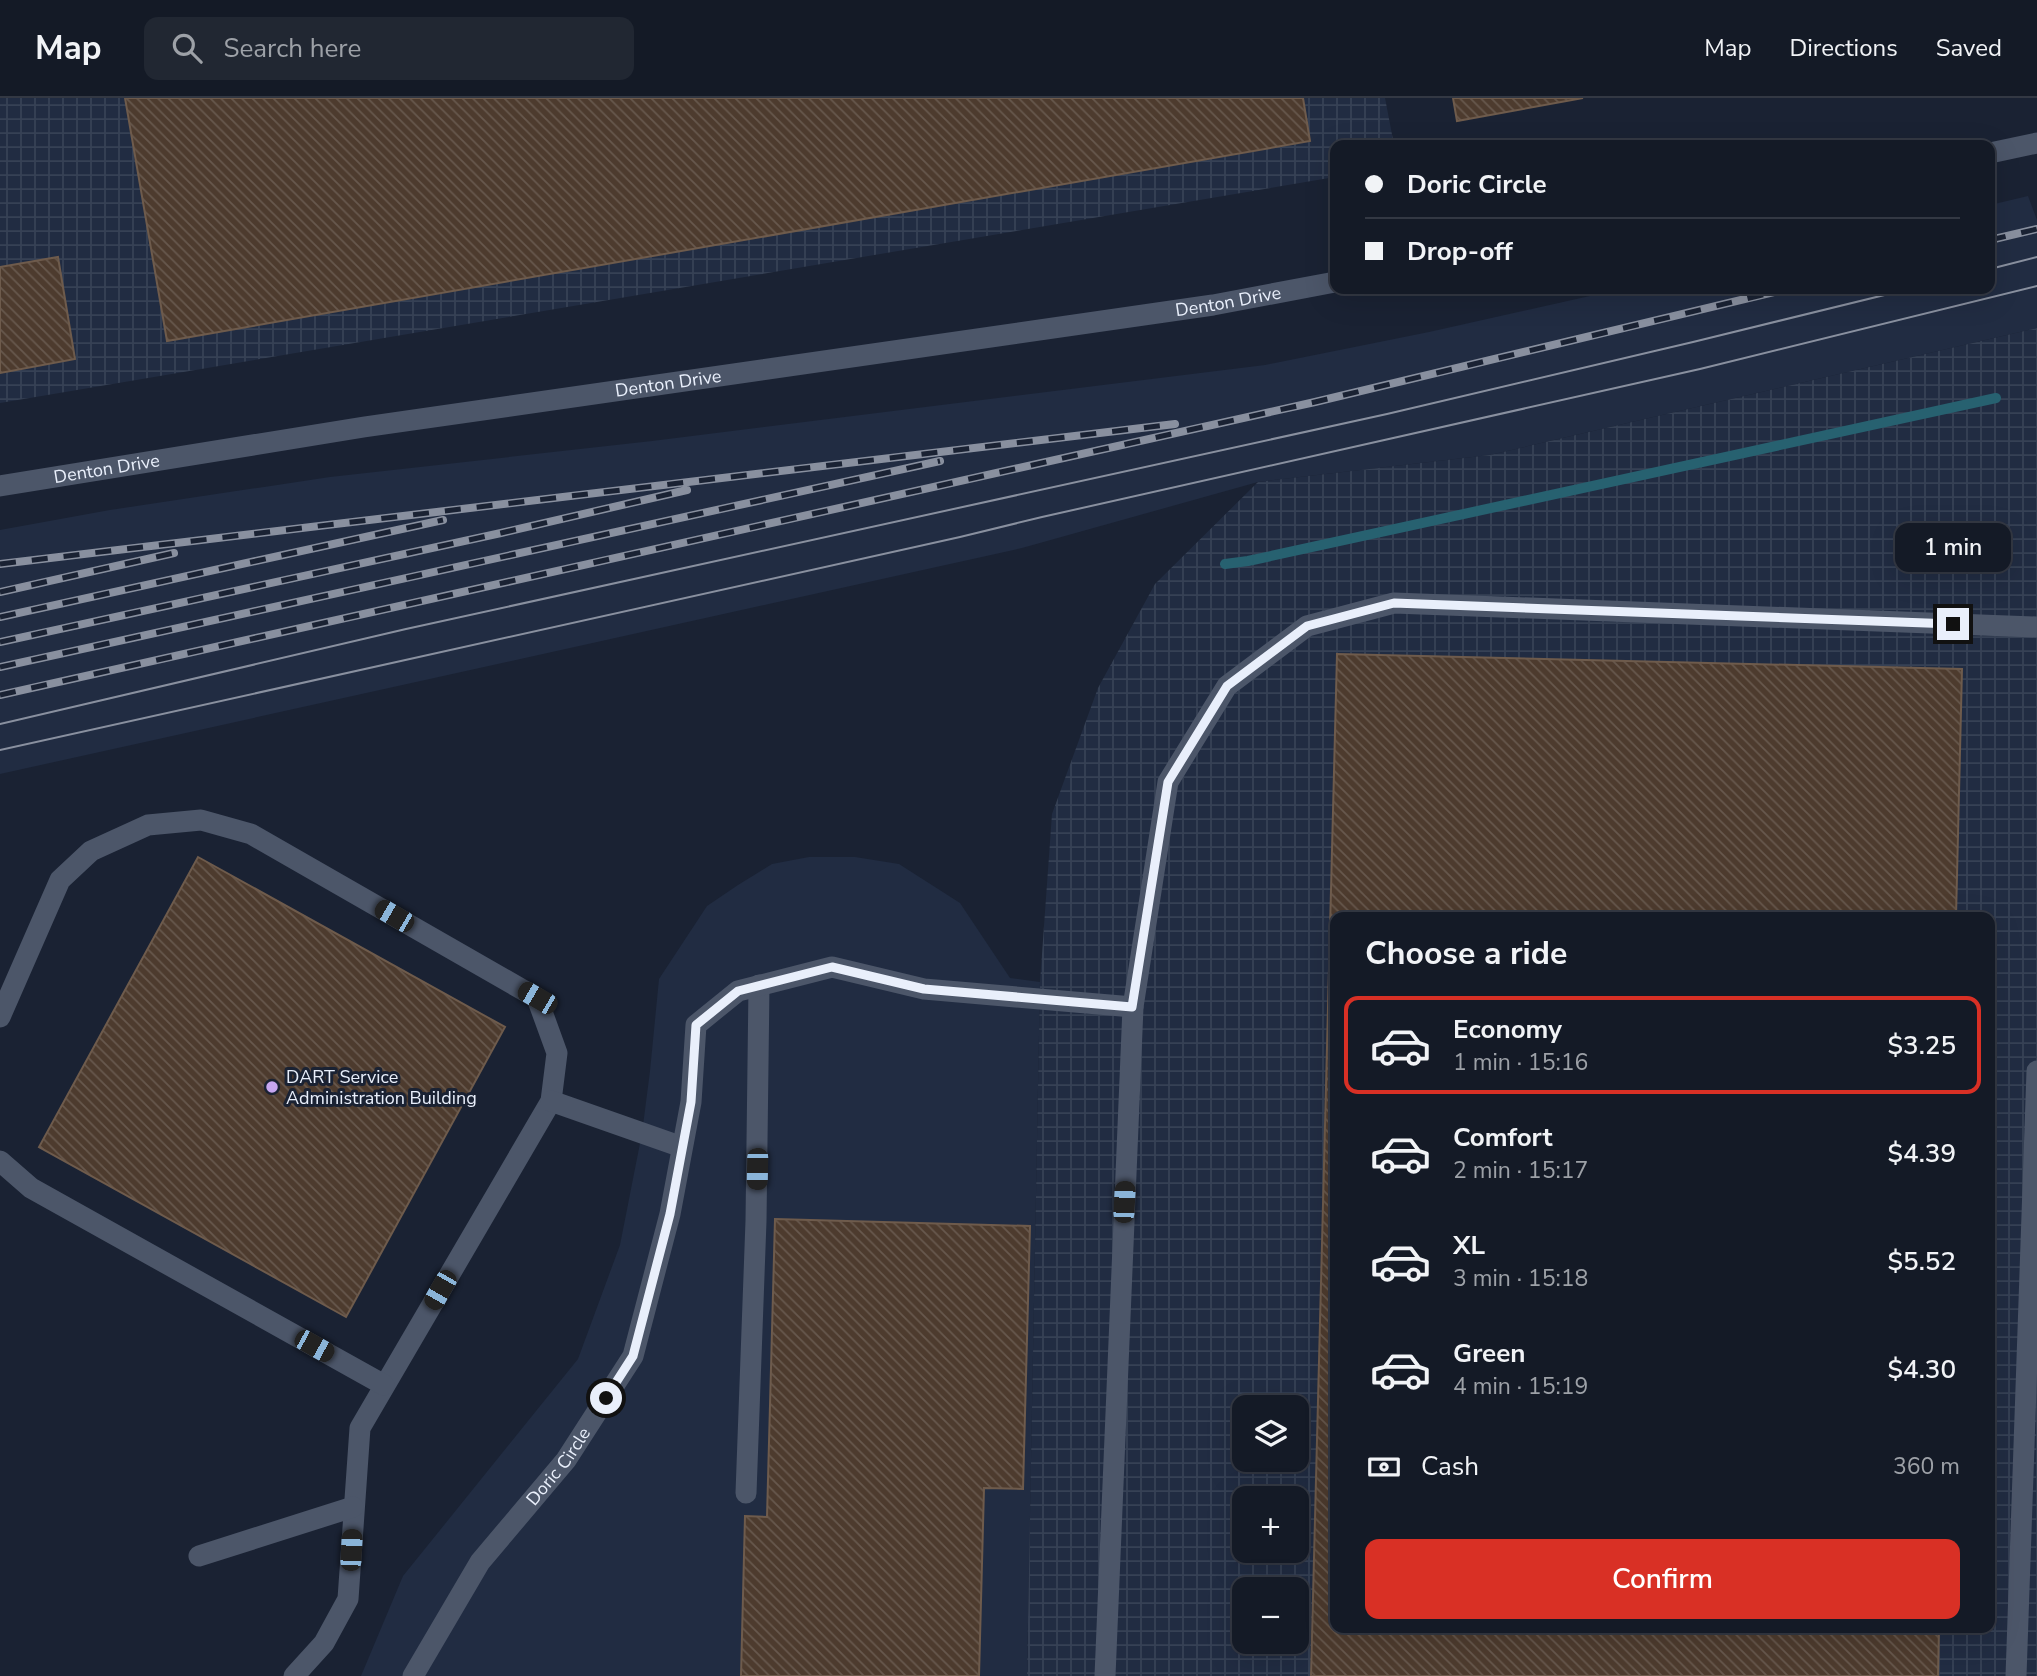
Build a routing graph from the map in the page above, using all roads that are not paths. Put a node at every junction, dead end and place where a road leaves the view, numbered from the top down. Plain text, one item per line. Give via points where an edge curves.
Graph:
1 (2037, 143) edge
2 (1995, 152) edge
3 (1330, 283) edge
4 (0, 486) edge
5 (2037, 627) edge
6 (759, 985) junction
7 (1132, 1007) junction
8 (0, 1017) edge
9 (2037, 1071) edge
10 (551, 1101) junction
11 (682, 1147) junction
12 (0, 1161) edge
13 (384, 1385) junction
14 (746, 1493) dead end
15 (354, 1507) junction
16 (199, 1556) dead end
17 (295, 1676) edge
18 (413, 1676) edge
19 (1105, 1676) edge
20 (2016, 1676) edge

1 - 2 street
3 - 4 street, Denton Drive via 1213,305 365,427
5 - 7 street via 1394,603 1307,626 1227,686 1168,782
6 - 7 street, Doric Circle via 832,967 924,989
6 - 11 street, Doric Circle via 738,991 696,1025 691,1102
6 - 14 street
7 - 19 street
8 - 10 street via 60,880 91,851 148,825 201,820 251,834 537,998 557,1053
9 - 20 street
10 - 11 street
10 - 13 street
11 - 18 street, Doric Circle via 670,1214 633,1356 566,1461 480,1562
12 - 13 street via 31,1188
13 - 15 street via 360,1428
15 - 16 street
15 - 17 street via 348,1599 324,1643

